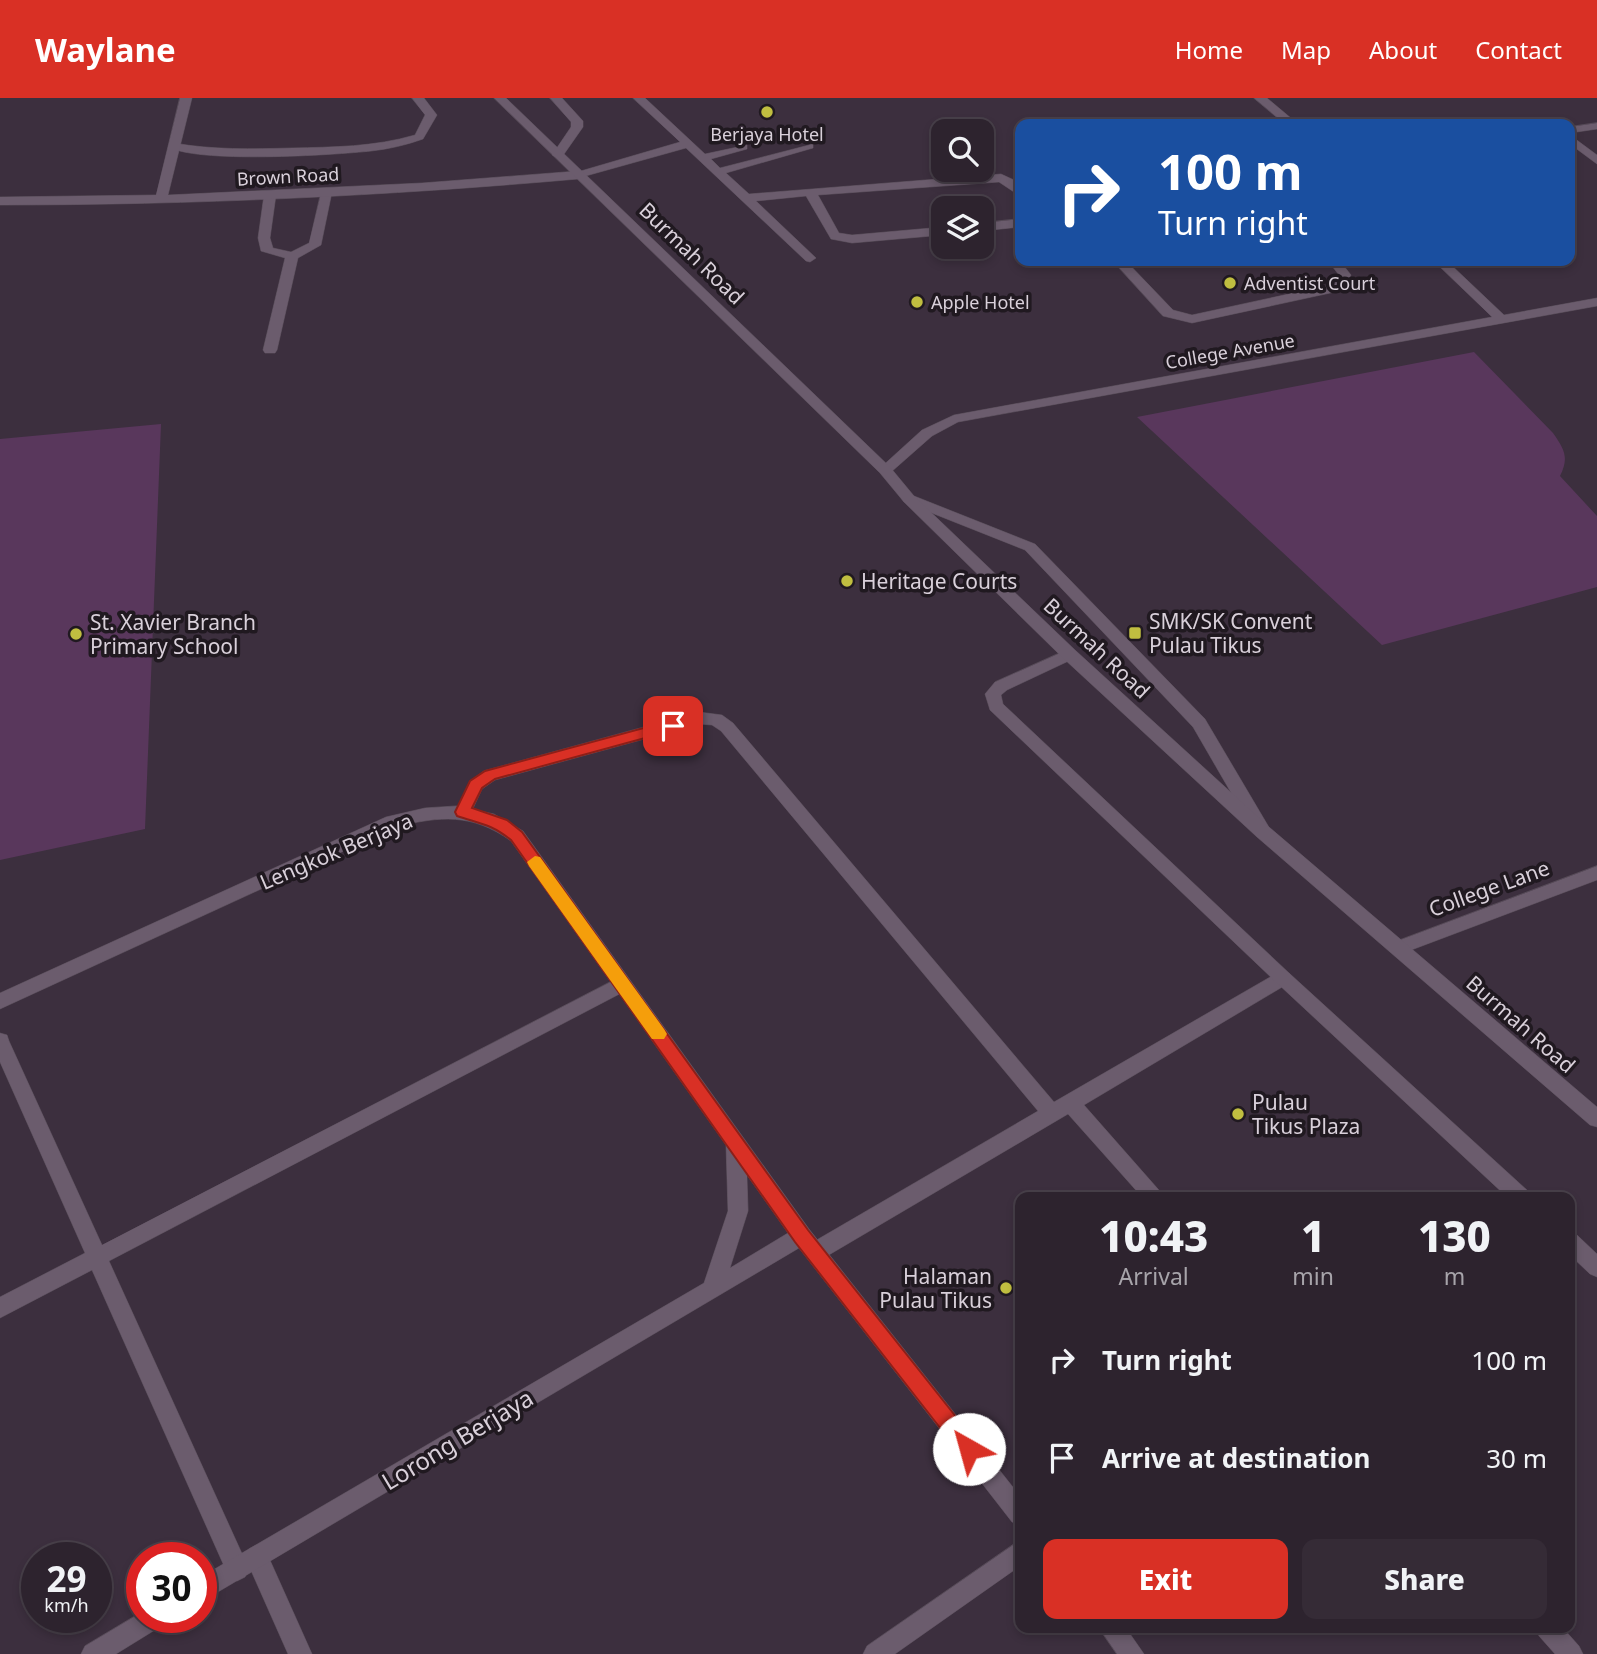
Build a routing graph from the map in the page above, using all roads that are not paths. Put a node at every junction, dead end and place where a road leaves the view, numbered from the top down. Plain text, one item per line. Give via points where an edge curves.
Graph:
1 (186, 98) edge
2 (418, 98) edge
3 (500, 98) edge
4 (555, 98) edge
5 (639, 98) edge
6 (1260, 98) edge
7 (1286, 119) edge
8 (1597, 125) edge
9 (1575, 129) edge
10 (1575, 142) edge
11 (686, 144) junction
12 (174, 146) junction
13 (809, 146) dead end
14 (743, 147) dead end
15 (558, 155) junction
16 (702, 158) junction
17 (1597, 161) edge
18 (718, 172) junction
19 (578, 175) junction
20 (1015, 188) edge
21 (326, 192) junction
22 (810, 192) junction
23 (270, 195) junction
24 (161, 198) junction
25 (745, 198) junction
26 (0, 201) edge
27 (1015, 224) edge
28 (994, 226) edge
29 (931, 232) edge
30 (292, 256) junction
31 (810, 258) dead end
32 (1124, 266) edge
33 (1338, 266) edge
34 (1445, 266) edge
35 (1597, 303) edge
36 (1502, 320) junction
37 (270, 350) dead end
38 (885, 470) junction
39 (909, 499) junction
40 (1069, 654) junction
41 (463, 812) junction
42 (1263, 832) junction
43 (1597, 873) edge
44 (1398, 948) junction
45 (1283, 978) junction
46 (622, 984) junction
47 (0, 1001) edge
48 (0, 1041) edge
49 (1069, 1102) junction
50 (1051, 1113) junction
51 (1597, 1119) edge
52 (736, 1144) junction
53 (1150, 1192) edge
54 (1516, 1192) edge
55 (808, 1244) junction
56 (1575, 1247) edge
57 (96, 1258) junction
58 (1597, 1267) edge
59 (712, 1289) junction
60 (0, 1308) edge
61 (1015, 1508) edge
62 (1015, 1556) edge
63 (257, 1557) junction
64 (237, 1569) junction
65 (217, 1581) edge
66 (128, 1633) edge
67 (1115, 1633) edge
68 (1552, 1633) edge
69 (93, 1654) edge
70 (300, 1654) edge
71 (875, 1654) edge
72 (1132, 1654) edge
73 (1571, 1654) edge

1 - 12 street
2 - 12 street via 431,115 419,137 397,145 241,153
3 - 15 street, Burmah Road
4 - 15 street via 577,121
5 - 11 street
6 - 7 street
8 - 9 street
10 - 17 street
11 - 16 street
11 - 19 street, Brown Road
12 - 24 street
13 - 18 street
14 - 16 street
15 - 19 street, Burmah Road
16 - 18 street
18 - 25 street
19 - 21 street, Brown Road
19 - 38 street, Burmah Road
20 - 22 street via 1001,178
21 - 23 street, Brown Road
21 - 30 street via 315,245
22 - 25 street
22 - 29 street via 835,236 852,239
23 - 24 street, Brown Road
23 - 30 street via 264,237 267,251
24 - 26 street, Brown Road
25 - 31 street
27 - 28 street
30 - 37 street
32 - 33 street via 1168,313 1192,319 1340,287 1345,275
34 - 36 street
35 - 36 street, College Avenue
36 - 38 street, College Avenue via 954,419 927,433
38 - 39 street, Burmah Road
39 - 40 street, Burmah Road
39 - 42 street via 1030,547 1199,723
40 - 42 street, Burmah Road
40 - 45 street via 1001,686 993,694 996,706
41 - 46 street, Lengkok Berjaya via 492,820 517,836
41 - 47 street, Lengkok Berjaya via 445,811 392,822
41 - 50 street via 476,785 490,775 699,719 716,719 736,737
42 - 44 street, Burmah Road
43 - 44 street, College Lane
44 - 51 street, Burmah Road
45 - 49 street, Lorong Berjaya
45 - 54 street
46 - 52 street, Lengkok Berjaya
46 - 57 street
48 - 57 street
49 - 50 street, Lorong Berjaya
49 - 53 street
50 - 55 street, Lorong Berjaya
52 - 55 street, Lengkok Berjaya
52 - 59 street via 738,1211
55 - 59 street, Lorong Berjaya
55 - 61 street, Lengkok Berjaya
56 - 58 street
57 - 60 street
57 - 64 street
59 - 63 street, Lorong Berjaya
62 - 71 street
63 - 64 street, Lorong Berjaya
63 - 70 street
64 - 65 street, Lorong Berjaya
66 - 69 street
67 - 72 street
68 - 73 street

